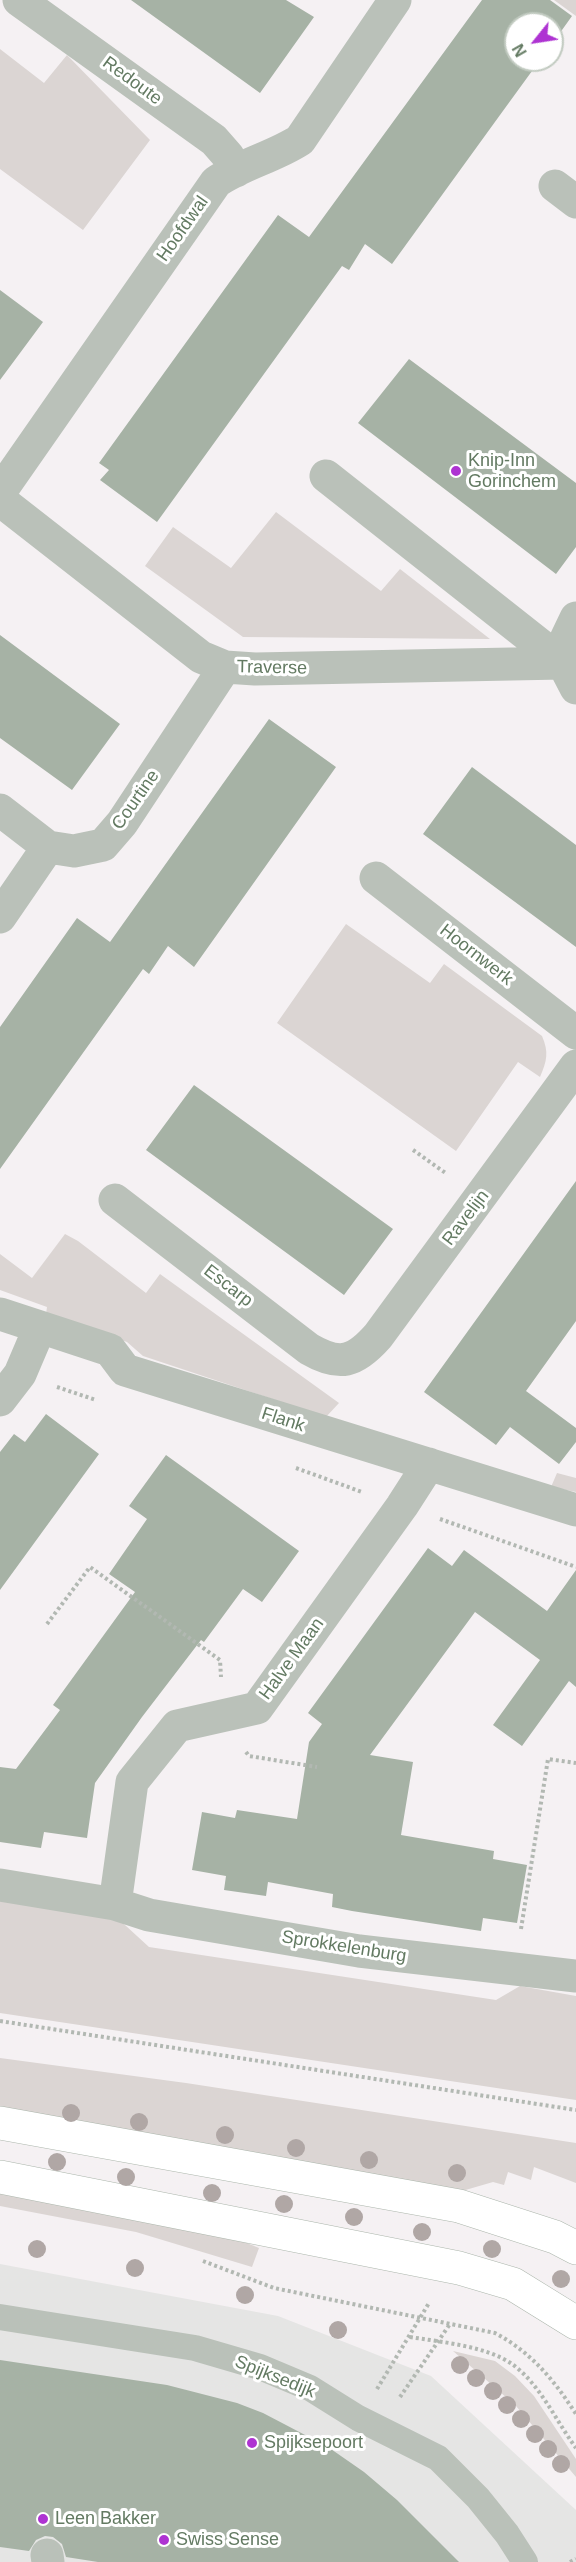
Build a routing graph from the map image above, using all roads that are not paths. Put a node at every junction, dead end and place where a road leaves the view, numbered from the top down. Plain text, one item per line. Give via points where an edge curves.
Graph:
1 (19, 0) edge
2 (395, 0) edge
3 (236, 171) junction
4 (326, 476) dead end
5 (0, 492) edge
6 (0, 500) edge
7 (576, 618) edge
8 (225, 667) junction
9 (570, 676) edge
10 (0, 810) edge
11 (48, 847) junction
12 (376, 878) dead end
13 (0, 917) edge
14 (576, 1033) edge
15 (576, 1066) edge
16 (114, 1200) dead end
17 (0, 1314) edge
18 (40, 1327) junction
19 (346, 1360) joint
20 (0, 1401) edge
21 (429, 1464) junction
22 (576, 1510) edge
23 (0, 1885) edge
24 (115, 1904) junction
25 (576, 1976) edge
26 (0, 2123) edge
27 (0, 2177) edge
28 (576, 2248) edge
29 (0, 2317) edge
30 (576, 2323) edge
31 (525, 2562) edge

1 - 3 street, Redoute via 214,140
2 - 3 street, Hoofdwal via 300,140
3 - 5 street, Hoofdwal via 216,182
4 - 9 street
6 - 8 street, Traverse via 201,657
7 - 9 street via 565,641
8 - 9 street, Traverse
8 - 11 street, Courtine via 104,845 74,851
10 - 11 street
11 - 13 street
12 - 14 street, Hoornwerk
15 - 19 street, Ravelijn via 378,1336 365,1351
16 - 19 street, Escarp via 309,1349 324,1358
17 - 18 street, Flank
18 - 20 street via 20,1374
18 - 21 street, Flank via 110,1350 125,1370
21 - 22 street, Flank
21 - 24 street, Halve Maan via 257,1708 177,1726 132,1782
23 - 24 street
24 - 25 street, Sprokkelenburg via 149,1914 359,1951
26 - 28 main road via 459,2206 555,2237
27 - 30 main road via 459,2268 513,2284
29 - 31 lane, Spijksedijk via 195,2348 260,2367 310,2388 438,2458 478,2498

